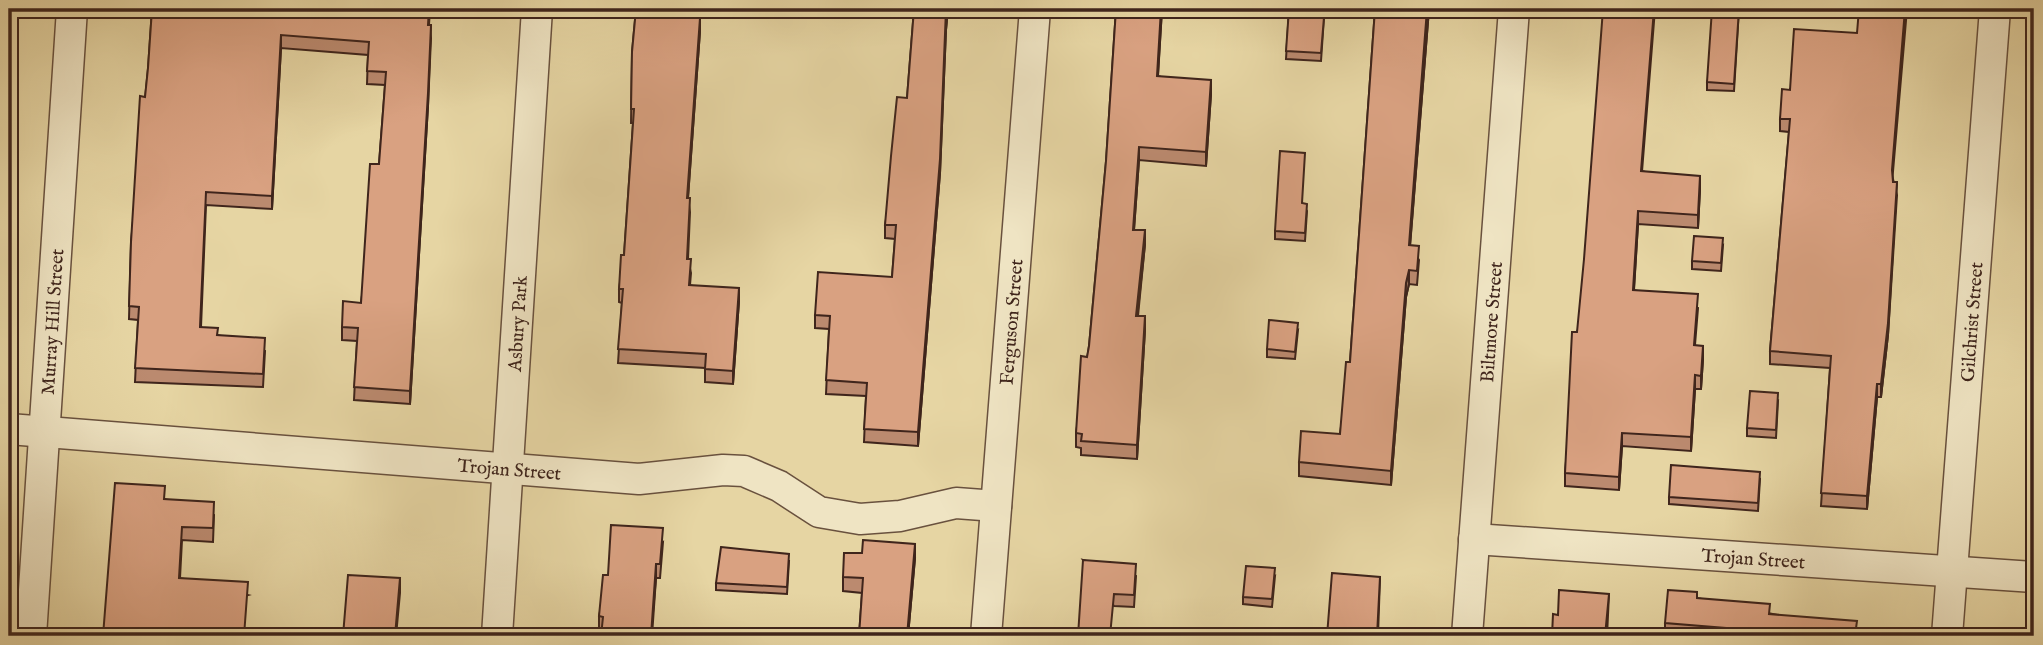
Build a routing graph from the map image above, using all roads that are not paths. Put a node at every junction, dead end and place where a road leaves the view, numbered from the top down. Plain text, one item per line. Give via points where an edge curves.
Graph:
1 (72, 9) edge
2 (537, 9) edge
3 (1035, 9) edge
4 (1514, 9) edge
5 (1995, 9) edge
6 (9, 429) edge
7 (45, 432) junction
8 (507, 471) junction
9 (996, 506) junction
10 (1474, 539) junction
11 (1952, 571) junction
12 (2034, 577) edge
13 (31, 636) edge
14 (496, 636) edge
15 (986, 636) edge
16 (1466, 636) edge
17 (1947, 636) edge

1 - 7 street, Murray Hill Street
2 - 8 street, Asbury Park
3 - 9 street, Ferguson Street
4 - 10 street, Biltmore Street
5 - 11 street, Gilchrist Street
6 - 7 street, Trojan Street
7 - 8 street, Trojan Street
7 - 13 street, Murray Hill Street
8 - 9 street, Trojan Street via 639,480 744,471 779,486 819,512 860,519 900,516 956,503
8 - 14 street, Asbury Park
9 - 15 street, Ferguson Street
10 - 11 street, Trojan Street
10 - 16 street, Biltmore Street
11 - 12 street, Trojan Street
11 - 17 street, Gilchrist Street

